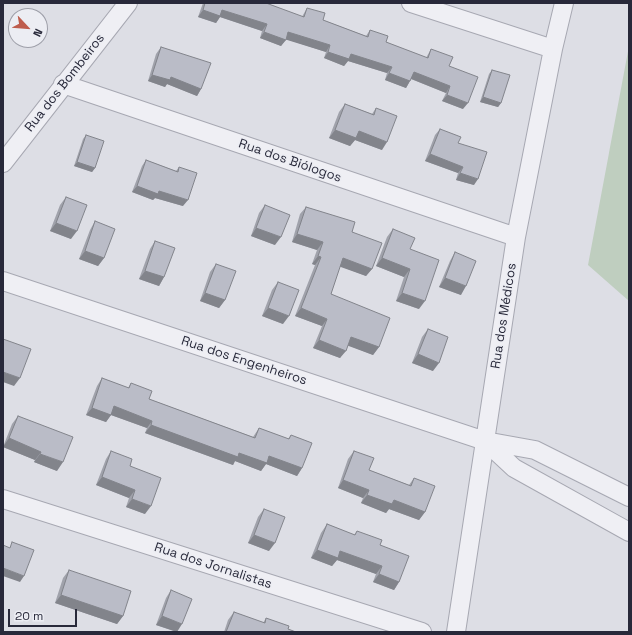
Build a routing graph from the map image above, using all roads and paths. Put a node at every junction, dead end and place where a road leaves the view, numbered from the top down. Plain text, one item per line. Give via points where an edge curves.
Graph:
1 (128, 3) edge
2 (411, 3) edge
3 (564, 3) edge
4 (553, 49) junction
5 (63, 84) junction
6 (3, 163) edge
7 (516, 237) junction
8 (3, 281) edge
9 (485, 441) junction
10 (629, 497) edge
11 (3, 499) edge
12 (629, 532) edge
13 (422, 632) edge
14 (456, 632) edge

1 - 5 street, Rua dos Bombeiros
2 - 4 street
3 - 4 street, Rua dos Médicos
4 - 7 street, Rua dos Médicos
5 - 6 street, Rua dos Bombeiros
5 - 7 street, Rua dos Biólogos
7 - 9 street, Rua dos Médicos
8 - 9 street, Rua dos Engenheiros
9 - 10 street, Rua dos Engenheiros via 535,450
9 - 12 street, Rua dos Engenheiros via 514,468
9 - 14 street, Rua dos Médicos
11 - 13 street, Rua dos Jornalistas

